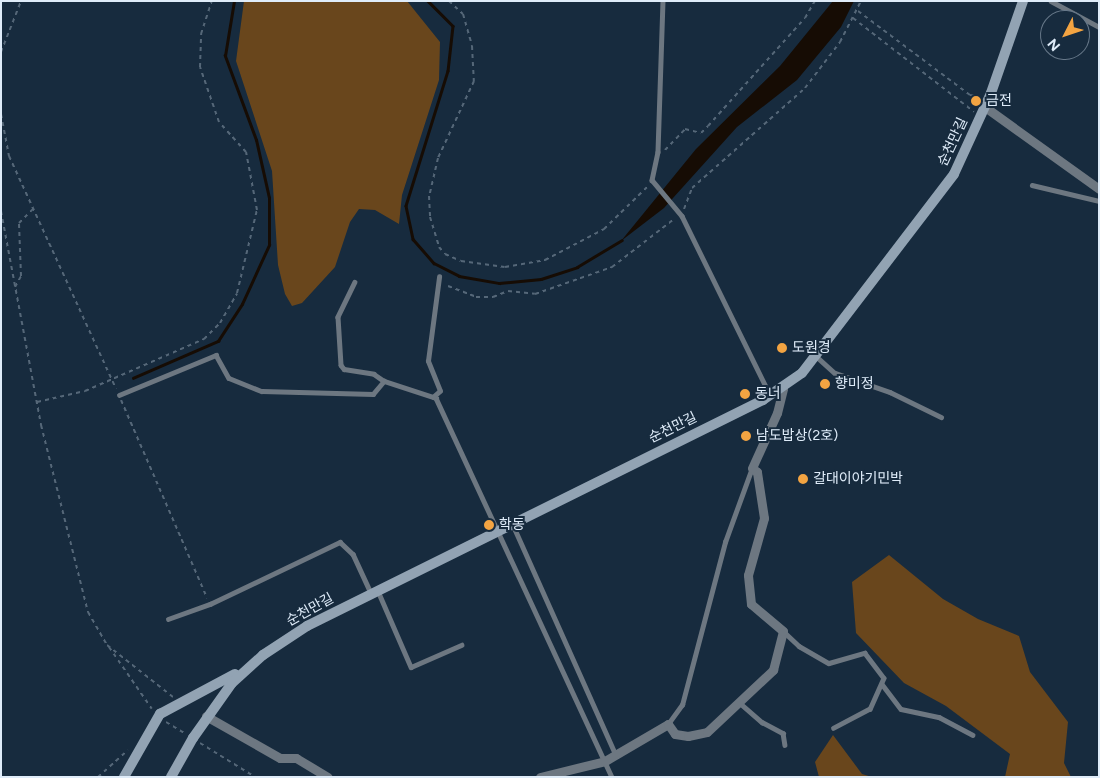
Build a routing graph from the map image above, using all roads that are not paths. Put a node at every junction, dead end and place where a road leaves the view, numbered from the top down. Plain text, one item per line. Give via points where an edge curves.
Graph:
1 (663, 1) edge
2 (1023, 1) edge
3 (1050, 1) edge
4 (1099, 27) edge
5 (985, 107) junction
6 (1032, 185) dead end
7 (1099, 188) edge
8 (1099, 201) edge
9 (439, 277) dead end
10 (355, 282) dead end
11 (817, 357) junction
12 (384, 381) junction
13 (782, 389) junction
14 (119, 395) road end
15 (770, 396) junction
16 (433, 397) junction
17 (941, 417) dead end
18 (752, 468) junction
19 (512, 522) junction
20 (498, 528) junction
21 (375, 591) junction
22 (168, 618) dead end
23 (783, 631) junction
24 (461, 645) dead end
25 (263, 655) junction
26 (882, 684) junction
27 (741, 704) junction
28 (206, 716) junction
29 (668, 724) junction
30 (834, 728) dead end
31 (973, 735) dead end
32 (785, 745) dead end
33 (616, 755) junction
34 (605, 762) junction
35 (124, 777) edge
36 (171, 777) edge
37 (328, 777) edge
38 (540, 777) edge
39 (612, 777) edge

1 - 15 lane via 658,152 652,180 682,216
2 - 5 street, 순천만길
3 - 4 lane
5 - 7 street
5 - 11 street, 순천만길 via 954,174
6 - 8 lane
9 - 16 lane via 428,361 440,391
10 - 12 lane via 338,317 341,365 344,369 374,374
11 - 13 street, 순천만길
11 - 17 lane via 835,373 890,392
12 - 14 lane via 373,394 262,391 229,378 216,355
12 - 16 lane
13 - 15 street, 순천만길
13 - 18 street via 777,412
15 - 19 street, 순천만길
16 - 20 lane
18 - 23 street via 757,472 764,518 748,575 750,598 762,616
18 - 29 lane via 725,542 682,705
19 - 20 street, 순천만길
19 - 33 lane
20 - 21 street, 순천만길
20 - 34 lane
21 - 22 lane via 353,554 340,542 210,604
21 - 24 lane via 411,668
21 - 25 street, 순천만길 via 307,626
23 - 26 lane via 799,646 829,663 865,653 884,678
23 - 27 street via 773,670
25 - 28 street, 순천만길 via 232,682
25 - 35 street, bridge via 228,679 156,712
26 - 30 lane via 870,709
26 - 31 lane via 901,709 940,717
27 - 29 street via 718,725 701,734 674,734
27 - 32 lane via 762,722 783,733
28 - 36 street, 순천만길, bridge
28 - 37 street via 280,758 296,758
29 - 33 street
33 - 34 street
34 - 38 street
34 - 39 lane

